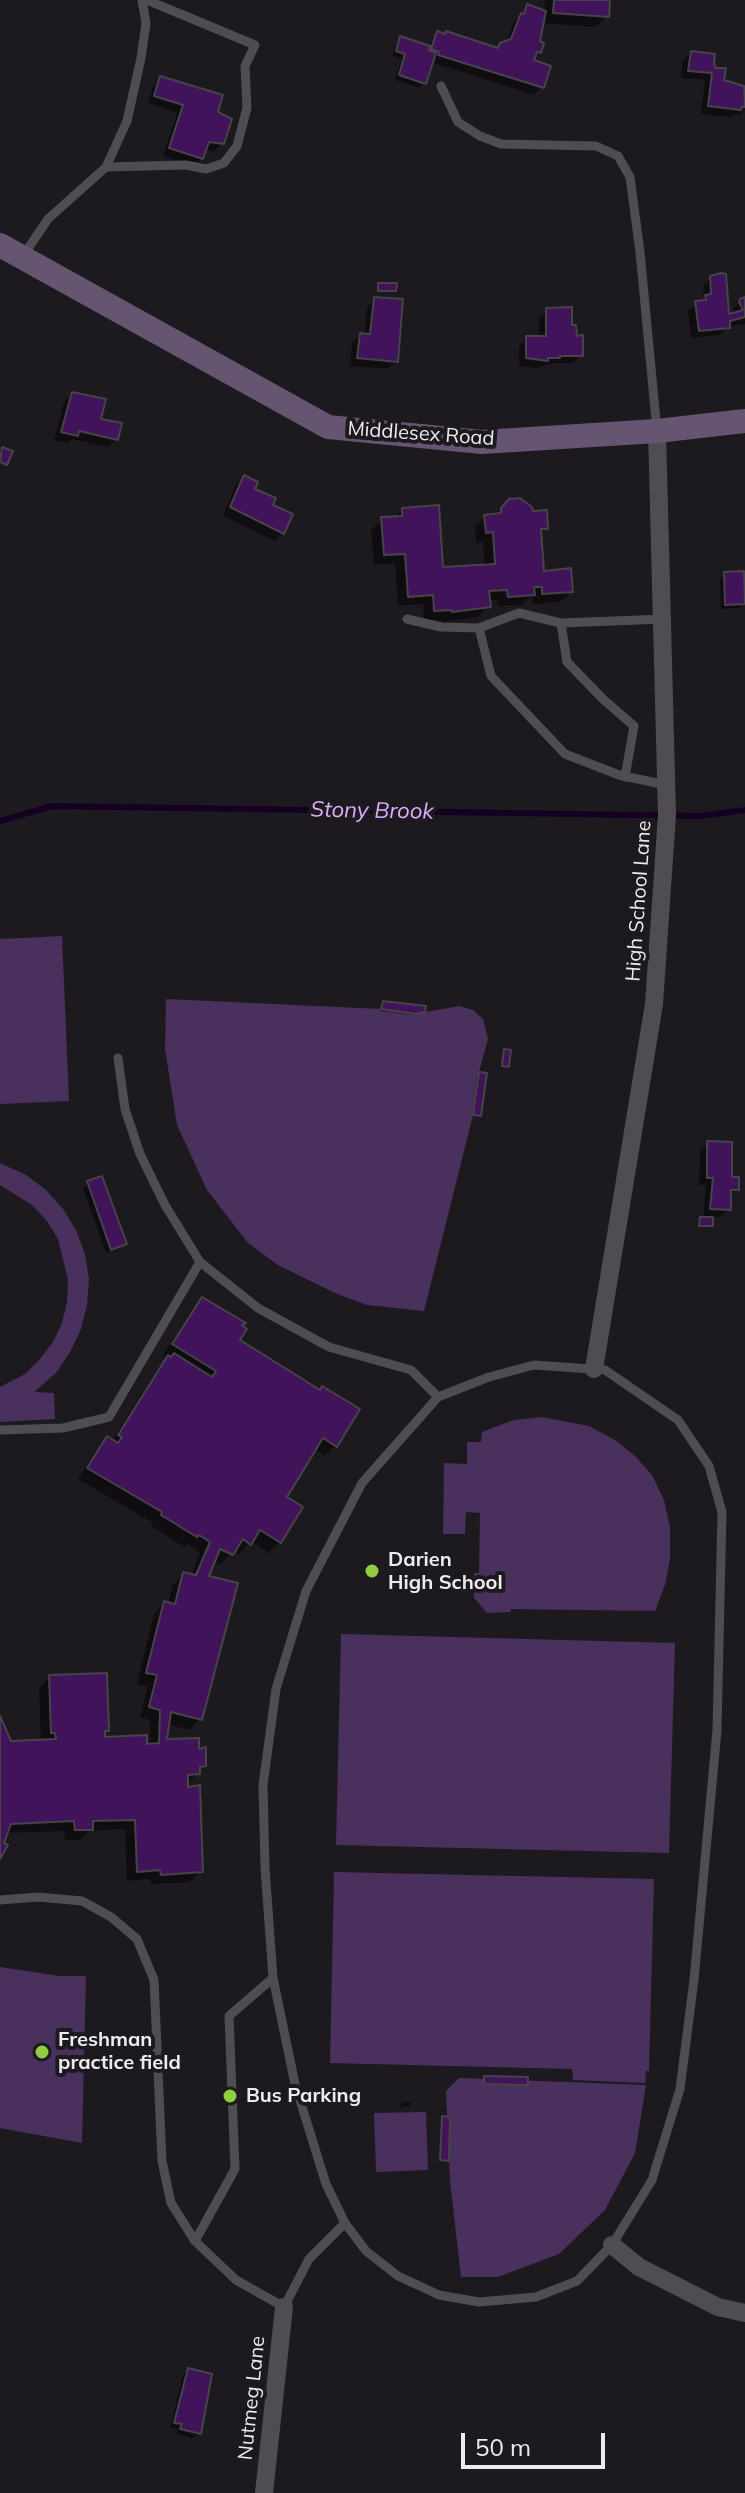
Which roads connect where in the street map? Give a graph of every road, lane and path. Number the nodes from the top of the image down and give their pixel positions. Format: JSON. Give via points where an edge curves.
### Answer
{"nodes":[{"id":1,"x":144,"y":0,"type":"edge"},
{"id":2,"x":441,"y":86,"type":"dead end"},
{"id":3,"x":106,"y":167,"type":"junction"},
{"id":4,"x":0,"y":245,"type":"edge"},
{"id":5,"x":22,"y":257,"type":"junction"},
{"id":6,"x":745,"y":421,"type":"edge"},
{"id":7,"x":657,"y":431,"type":"junction"},
{"id":8,"x":407,"y":619,"type":"dead end"},
{"id":9,"x":664,"y":619,"type":"junction"},
{"id":10,"x":561,"y":623,"type":"junction"},
{"id":11,"x":479,"y":628,"type":"junction"},
{"id":12,"x":625,"y":777,"type":"junction"},
{"id":13,"x":666,"y":785,"type":"junction"},
{"id":14,"x":118,"y":1058,"type":"dead end"},
{"id":15,"x":200,"y":1262,"type":"junction"},
{"id":16,"x":594,"y":1369,"type":"junction"},
{"id":17,"x":438,"y":1397,"type":"junction"},
{"id":18,"x":0,"y":1430,"type":"edge"},
{"id":19,"x":0,"y":1900,"type":"edge"},
{"id":20,"x":273,"y":1978,"type":"junction"},
{"id":21,"x":345,"y":2223,"type":"junction"},
{"id":22,"x":195,"y":2241,"type":"junction"},
{"id":23,"x":612,"y":2245,"type":"junction"},
{"id":24,"x":284,"y":2307,"type":"junction"},
{"id":25,"x":745,"y":2313,"type":"edge"},
{"id":26,"x":264,"y":2493,"type":"edge"}],
"edges":[{"from":1,"to":3,"type":"lane","via":[[146,23],[127,121]]},
{"from":1,"to":3,"type":"lane","via":[[255,45],[245,66],[247,108],[237,146],[224,163],[206,169]]},
{"from":2,"to":7,"type":"lane","via":[[458,122],[480,136],[501,144],[596,146],[618,156],[630,177]]},
{"from":3,"to":5,"type":"lane","via":[[48,219]]},
{"from":4,"to":5,"type":"main road","name":"Middlesex Road"},
{"from":5,"to":7,"type":"main road","name":"Middlesex Road","via":[[328,427],[482,442]]},
{"from":6,"to":7,"type":"main road","name":"Middlesex Road"},
{"from":7,"to":9,"type":"street","name":"High School Lane"},
{"from":8,"to":11,"type":"lane"},
{"from":9,"to":10,"type":"lane"},
{"from":9,"to":13,"type":"street","name":"High School Lane"},
{"from":10,"to":11,"type":"lane","via":[[519,613]]},
{"from":10,"to":12,"type":"lane","via":[[567,662],[634,726]]},
{"from":11,"to":12,"type":"lane","via":[[491,676],[565,754]]},
{"from":12,"to":13,"type":"lane"},
{"from":13,"to":16,"type":"street","name":"High School Lane","via":[[654,1004]]},
{"from":14,"to":15,"type":"lane","via":[[125,1109],[140,1154]]},
{"from":15,"to":17,"type":"lane","via":[[258,1308],[329,1347],[411,1370]]},
{"from":15,"to":18,"type":"lane","via":[[109,1417],[63,1428]]},
{"from":16,"to":17,"type":"lane","via":[[534,1365]]},
{"from":16,"to":23,"type":"lane","via":[[605,1370],[678,1420],[709,1466],[722,1512],[717,1730],[680,2089],[652,2180]]},
{"from":17,"to":20,"type":"lane","via":[[362,1483],[306,1591],[276,1689],[263,1785]]},
{"from":19,"to":22,"type":"lane","via":[[82,1901],[137,1939],[154,1980],[162,2161],[171,2203]]},
{"from":20,"to":21,"type":"lane","via":[[295,2084],[326,2184]]},
{"from":20,"to":22,"type":"lane","via":[[229,2016],[235,2169]]},
{"from":21,"to":23,"type":"lane","via":[[366,2251],[398,2276],[439,2295],[479,2302],[536,2297],[577,2281]]},
{"from":21,"to":24,"type":"lane","via":[[309,2259]]},
{"from":22,"to":24,"type":"lane","via":[[236,2280]]},
{"from":23,"to":25,"type":"street","via":[[648,2271],[718,2307]]},
{"from":24,"to":26,"type":"street","name":"Nutmeg Lane"}]}
